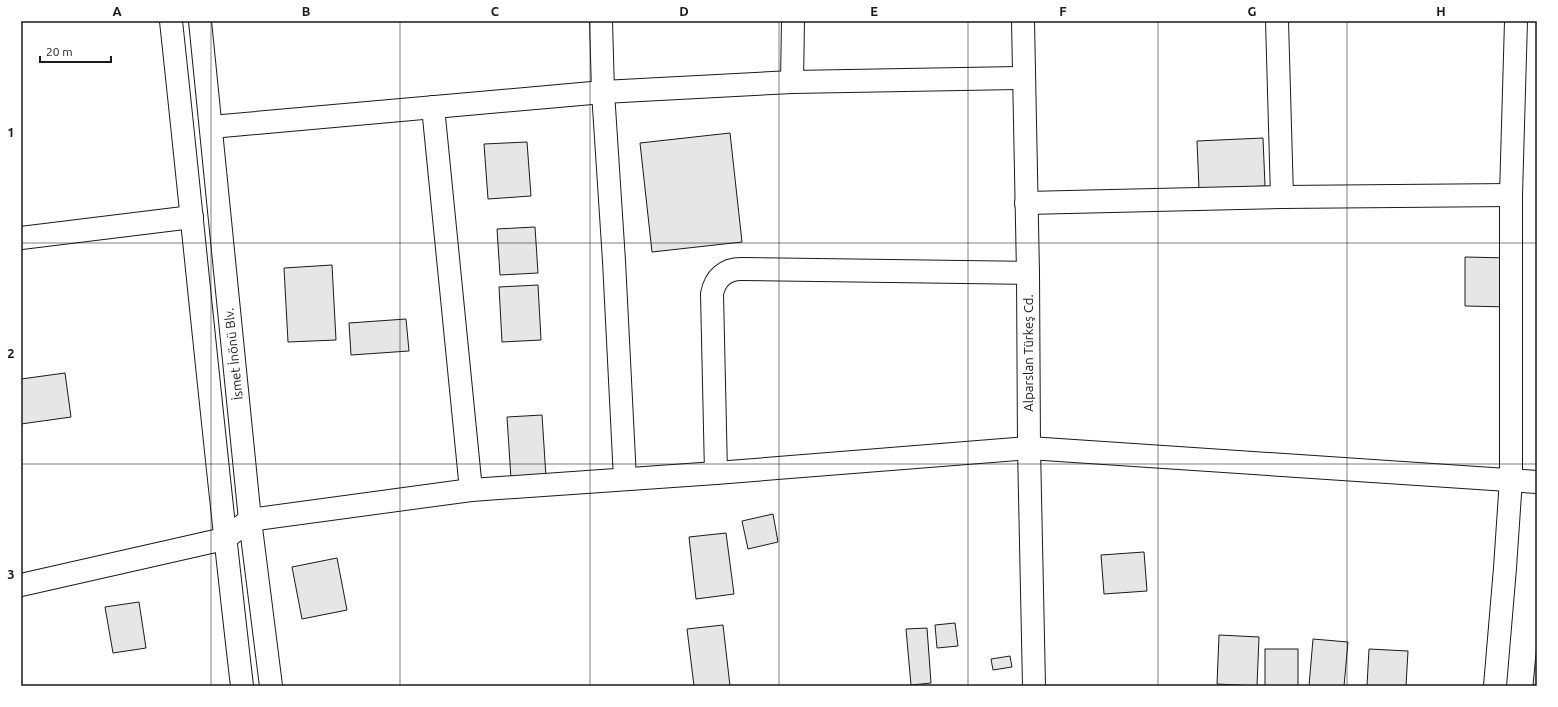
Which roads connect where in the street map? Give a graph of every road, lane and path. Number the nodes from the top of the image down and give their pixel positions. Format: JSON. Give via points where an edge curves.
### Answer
{"nodes":[{"id":1,"x":171,"y":21,"type":"edge"},
{"id":2,"x":200,"y":21,"type":"edge"},
{"id":3,"x":601,"y":21,"type":"edge"},
{"id":4,"x":794,"y":21,"type":"edge"},
{"id":5,"x":1023,"y":21,"type":"edge"},
{"id":6,"x":1277,"y":21,"type":"edge"},
{"id":7,"x":1516,"y":21,"type":"edge"},
{"id":8,"x":1024,"y":78,"type":"junction"},
{"id":9,"x":792,"y":82,"type":"junction"},
{"id":10,"x":603,"y":92,"type":"junction"},
{"id":11,"x":433,"y":107,"type":"junction"},
{"id":12,"x":211,"y":127,"type":"junction"},
{"id":13,"x":1511,"y":195,"type":"junction"},
{"id":14,"x":1282,"y":197,"type":"junction"},
{"id":15,"x":1026,"y":203,"type":"junction"},
{"id":16,"x":192,"y":217,"type":"junction"},
{"id":17,"x":21,"y":238,"type":"edge"},
{"id":18,"x":1028,"y":272,"type":"junction"},
{"id":19,"x":1029,"y":448,"type":"junction"},
{"id":20,"x":716,"y":473,"type":"junction"},
{"id":21,"x":625,"y":479,"type":"junction"},
{"id":22,"x":1510,"y":479,"type":"junction"},
{"id":23,"x":1537,"y":482,"type":"edge"},
{"id":24,"x":471,"y":490,"type":"junction"},
{"id":25,"x":250,"y":520,"type":"junction"},
{"id":26,"x":224,"y":538,"type":"junction"},
{"id":27,"x":21,"y":585,"type":"edge"},
{"id":28,"x":242,"y":686,"type":"edge"},
{"id":29,"x":271,"y":686,"type":"edge"},
{"id":30,"x":1034,"y":686,"type":"edge"},
{"id":31,"x":1495,"y":686,"type":"edge"}],
"edges":[{"from":1,"to":16,"type":"street","name":"İsmet İnönü Blv."},
{"from":2,"to":12,"type":"street","name":"İsmet İnönü Blv."},
{"from":3,"to":10,"type":"street"},
{"from":4,"to":9,"type":"street"},
{"from":5,"to":8,"type":"street","name":"Alparslan Türkeş Cd."},
{"from":6,"to":14,"type":"street"},
{"from":7,"to":13,"type":"street"},
{"from":8,"to":9,"type":"street"},
{"from":8,"to":15,"type":"street","name":"Alparslan Türkeş Cd."},
{"from":9,"to":10,"type":"street"},
{"from":10,"to":11,"type":"street"},
{"from":10,"to":21,"type":"street"},
{"from":11,"to":12,"type":"street"},
{"from":11,"to":24,"type":"street"},
{"from":12,"to":25,"type":"street","name":"İsmet İnönü Blv."},
{"from":13,"to":14,"type":"street"},
{"from":13,"to":22,"type":"street"},
{"from":14,"to":15,"type":"street"},
{"from":15,"to":18,"type":"street","name":"Alparslan Türkeş Cd."},
{"from":16,"to":17,"type":"street"},
{"from":16,"to":26,"type":"street","name":"İsmet İnönü Blv."},
{"from":18,"to":19,"type":"street","name":"Alparslan Türkeş Cd."},
{"from":18,"to":20,"type":"street","via":[[741,269],[726,272],[716,282],[712,294]]},
{"from":19,"to":20,"type":"street"},
{"from":19,"to":22,"type":"street"},
{"from":19,"to":30,"type":"street","name":"Alparslan Türkeş Cd."},
{"from":20,"to":21,"type":"street"},
{"from":21,"to":24,"type":"street"},
{"from":22,"to":23,"type":"street"},
{"from":22,"to":31,"type":"street"},
{"from":24,"to":25,"type":"street"},
{"from":25,"to":26,"type":"street"},
{"from":25,"to":29,"type":"street","name":"İsmet İnönü Blv."},
{"from":26,"to":27,"type":"street"},
{"from":26,"to":28,"type":"street","name":"İsmet İnönü Blv."}]}
